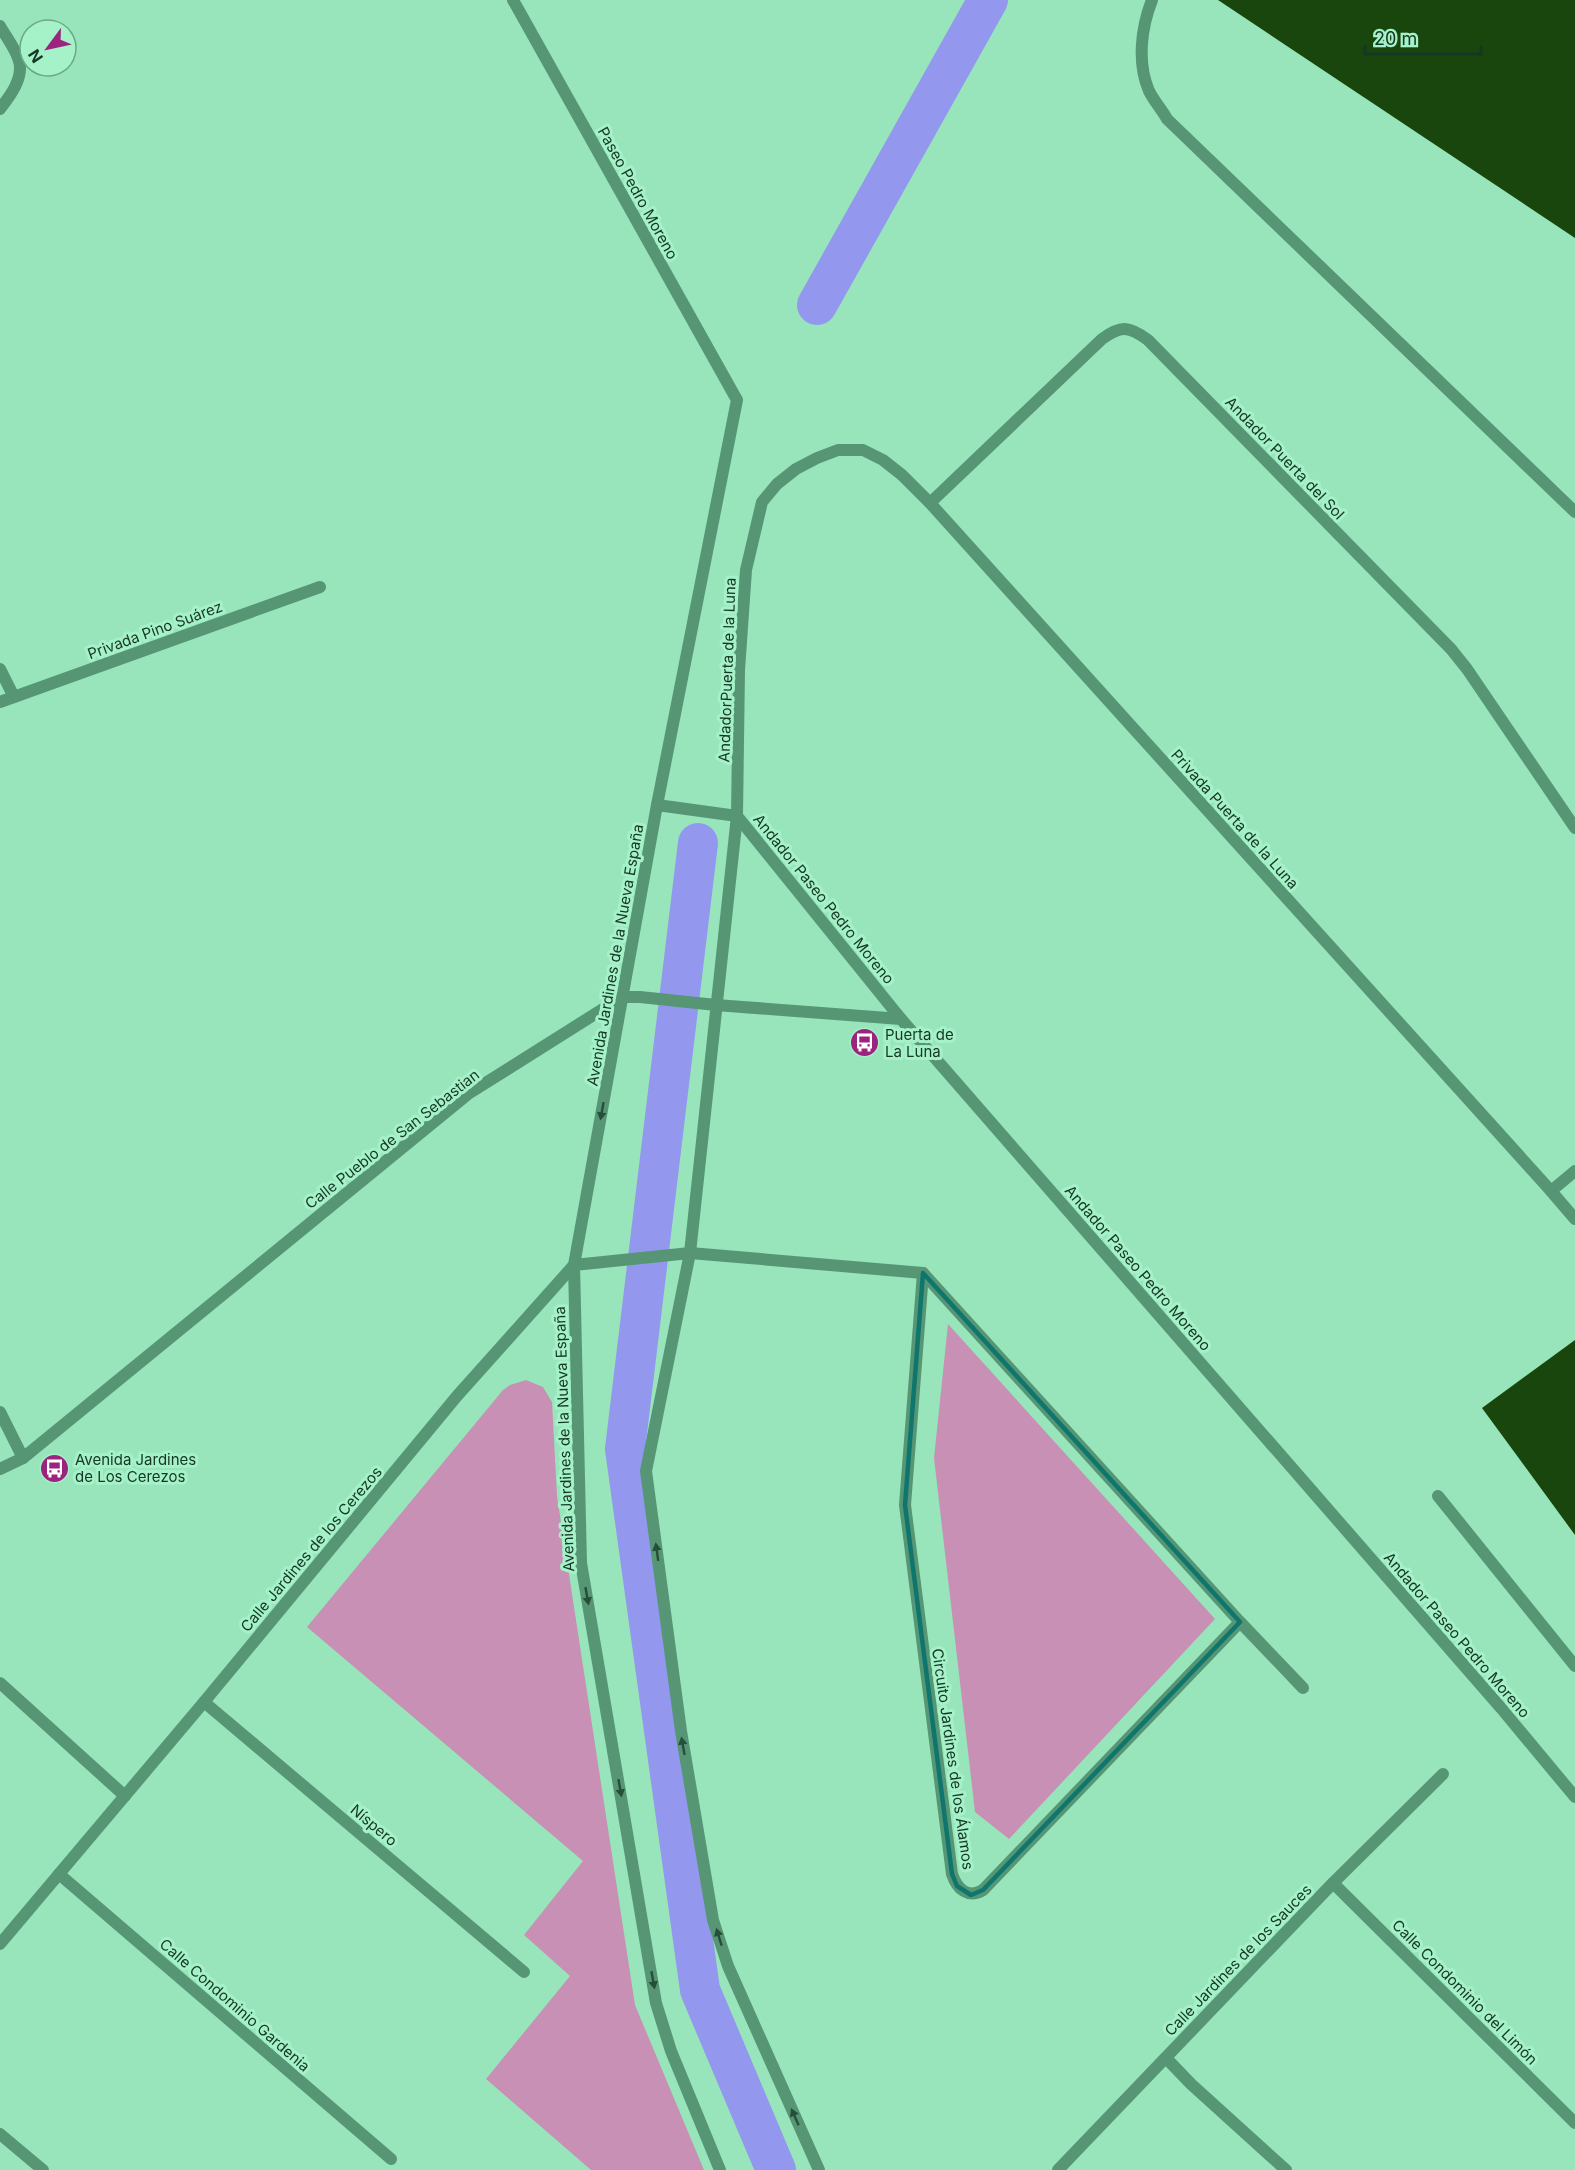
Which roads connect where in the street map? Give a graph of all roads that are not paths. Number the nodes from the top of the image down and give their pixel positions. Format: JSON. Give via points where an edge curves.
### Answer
{"nodes":[{"id":1,"x":513,"y":0,"type":"edge"},
{"id":2,"x":1152,"y":0,"type":"edge"},
{"id":3,"x":0,"y":26,"type":"edge"},
{"id":4,"x":0,"y":109,"type":"edge"},
{"id":5,"x":737,"y":400,"type":"joint"},
{"id":6,"x":863,"y":450,"type":"joint"},
{"id":7,"x":930,"y":503,"type":"junction"},
{"id":8,"x":1575,"y":512,"type":"edge"},
{"id":9,"x":320,"y":587,"type":"dead end"},
{"id":10,"x":0,"y":669,"type":"edge"},
{"id":11,"x":14,"y":697,"type":"junction"},
{"id":12,"x":0,"y":702,"type":"edge"},
{"id":13,"x":657,"y":805,"type":"junction"},
{"id":14,"x":738,"y":816,"type":"junction"},
{"id":15,"x":1575,"y":828,"type":"edge"},
{"id":16,"x":622,"y":997,"type":"junction"},
{"id":17,"x":716,"y":1005,"type":"junction"},
{"id":18,"x":901,"y":1019,"type":"junction"},
{"id":19,"x":1575,"y":1171,"type":"edge"},
{"id":20,"x":1551,"y":1191,"type":"junction"},
{"id":21,"x":1575,"y":1219,"type":"edge"},
{"id":22,"x":690,"y":1253,"type":"junction"},
{"id":23,"x":574,"y":1265,"type":"junction"},
{"id":24,"x":923,"y":1273,"type":"junction"},
{"id":25,"x":0,"y":1412,"type":"edge"},
{"id":26,"x":23,"y":1458,"type":"junction"},
{"id":27,"x":0,"y":1468,"type":"edge"},
{"id":28,"x":1438,"y":1496,"type":"dead end"},
{"id":29,"x":1240,"y":1622,"type":"junction"},
{"id":30,"x":1575,"y":1665,"type":"edge"},
{"id":31,"x":0,"y":1683,"type":"edge"},
{"id":32,"x":1303,"y":1688,"type":"dead end"},
{"id":33,"x":204,"y":1702,"type":"junction"},
{"id":34,"x":1443,"y":1774,"type":"dead end"},
{"id":35,"x":125,"y":1796,"type":"junction"},
{"id":36,"x":1575,"y":1797,"type":"edge"},
{"id":37,"x":59,"y":1874,"type":"junction"},
{"id":38,"x":1333,"y":1883,"type":"junction"},
{"id":39,"x":0,"y":1944,"type":"edge"},
{"id":40,"x":524,"y":1972,"type":"dead end"},
{"id":41,"x":1166,"y":2058,"type":"junction"},
{"id":42,"x":1575,"y":2123,"type":"edge"},
{"id":43,"x":0,"y":2134,"type":"edge"},
{"id":44,"x":391,"y":2159,"type":"dead end"},
{"id":45,"x":43,"y":2170,"type":"edge"},
{"id":46,"x":720,"y":2170,"type":"edge"},
{"id":47,"x":819,"y":2170,"type":"edge"},
{"id":48,"x":1058,"y":2170,"type":"edge"},
{"id":49,"x":1286,"y":2170,"type":"edge"}],
"edges":[{"from":1,"to":5,"type":"street","name":"Paseo Pedro Moreno"},
{"from":2,"to":8,"type":"street","via":[[1143,32],[1142,61],[1149,91],[1167,119]]},
{"from":3,"to":4,"type":"street","via":[[19,61],[14,92]]},
{"from":5,"to":13,"type":"street","name":"AndadorPuerta de la Luna"},
{"from":6,"to":7,"type":"street","name":"Privada Puerta de la Luna","via":[[892,468]]},
{"from":6,"to":14,"type":"street","name":"AndadorPuerta de la Luna","via":[[838,450],[817,458],[777,484],[762,502],[746,570],[743,605]]},
{"from":7,"to":15,"type":"street","name":"Andador Puerta del Sol","via":[[1102,339],[1125,328],[1137,332],[1451,649]]},
{"from":7,"to":20,"type":"street","name":"Privada Puerta de la Luna"},
{"from":9,"to":11,"type":"street","name":"Privada Pino Suárez"},
{"from":10,"to":11,"type":"street"},
{"from":11,"to":12,"type":"street","name":"Privada Pino Suárez"},
{"from":13,"to":14,"type":"street","name":"Andador Paseo Pedro Moreno"},
{"from":13,"to":16,"type":"street","name":"Avenida Jardines de la Nueva España"},
{"from":14,"to":17,"type":"street"},
{"from":14,"to":18,"type":"street","name":"Andador Paseo Pedro Moreno"},
{"from":16,"to":17,"type":"street"},
{"from":16,"to":23,"type":"street","name":"Avenida Jardines de la Nueva España","one_way":true},
{"from":16,"to":26,"type":"street","name":"Calle Pueblo de San Sebastian","via":[[468,1094]]},
{"from":17,"to":18,"type":"street"},
{"from":17,"to":22,"type":"street"},
{"from":18,"to":36,"type":"street","name":"Andador Paseo Pedro Moreno"},
{"from":19,"to":20,"type":"street"},
{"from":20,"to":21,"type":"street","name":"Privada Puerta de la Luna"},
{"from":22,"to":23,"type":"street"},
{"from":22,"to":24,"type":"street"},
{"from":47,"to":22,"type":"street","one_way":true,"via":[[728,1966],[713,1920],[681,1731],[646,1471]]},
{"from":23,"to":33,"type":"street","name":"Calle Jardines de los Cerezos","via":[[457,1396]]},
{"from":23,"to":46,"type":"street","name":"Avenida Jardines de la Nueva España","one_way":true,"via":[[581,1563],[656,2003],[671,2051]]},
{"from":24,"to":29,"type":"street"},
{"from":24,"to":29,"type":"street","name":"Circuito Jardines de los Álamos","via":[[904,1504],[952,1874],[957,1886],[966,1894],[984,1890]]},
{"from":25,"to":26,"type":"street"},
{"from":26,"to":27,"type":"street","name":"Calle Pueblo de San Sebastian"},
{"from":28,"to":30,"type":"street"},
{"from":29,"to":32,"type":"street"},
{"from":31,"to":35,"type":"street"},
{"from":33,"to":35,"type":"street","name":"Calle Jardines de los Cerezos"},
{"from":33,"to":40,"type":"street","name":"Níspero"},
{"from":34,"to":38,"type":"street","name":"Calle Jardines de los Sauces"},
{"from":35,"to":37,"type":"street","name":"Calle Jardines de los Cerezos"},
{"from":37,"to":39,"type":"street","name":"Calle Jardines de los Cerezos"},
{"from":37,"to":44,"type":"street","name":"Calle Condominio Gardenia"},
{"from":38,"to":41,"type":"street","name":"Calle Jardines de los Sauces"},
{"from":38,"to":42,"type":"street","name":"Calle Condominio del Limón"},
{"from":41,"to":48,"type":"street","name":"Calle Jardines de los Sauces"},
{"from":41,"to":49,"type":"street"},
{"from":43,"to":45,"type":"street"}]}
